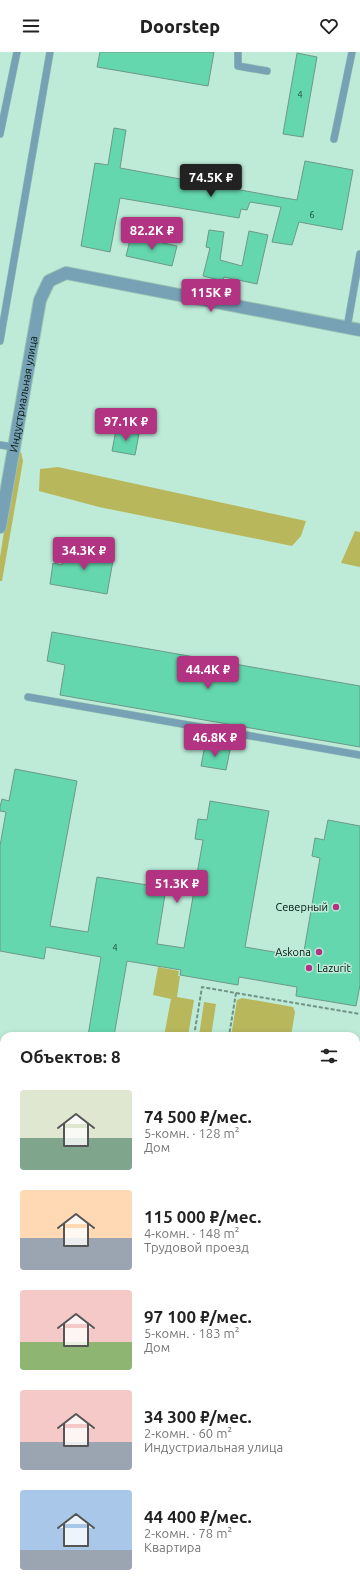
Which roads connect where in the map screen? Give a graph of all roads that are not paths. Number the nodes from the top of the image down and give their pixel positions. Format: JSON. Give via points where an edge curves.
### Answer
{"nodes":[{"id":1,"x":17,"y":52,"type":"edge"},
{"id":2,"x":50,"y":52,"type":"edge"},
{"id":3,"x":238,"y":52,"type":"edge"},
{"id":4,"x":352,"y":52,"type":"edge"},
{"id":5,"x":267,"y":71,"type":"dead end"},
{"id":6,"x":0,"y":134,"type":"edge"},
{"id":7,"x":334,"y":139,"type":"dead end"},
{"id":8,"x":360,"y":254,"type":"edge"},
{"id":9,"x":347,"y":328,"type":"junction"},
{"id":10,"x":360,"y":330,"type":"edge"},
{"id":11,"x":0,"y":341,"type":"edge"},
{"id":12,"x":0,"y":445,"type":"edge"},
{"id":13,"x":14,"y":447,"type":"junction"},
{"id":14,"x":0,"y":527,"type":"edge"},
{"id":15,"x":28,"y":697,"type":"dead end"},
{"id":16,"x":360,"y":755,"type":"edge"}],
"edges":[{"from":1,"to":6,"type":"lane"},
{"from":2,"to":11,"type":"lane"},
{"from":3,"to":5,"type":"lane","via":[[238,66]]},
{"from":4,"to":7,"type":"lane"},
{"from":8,"to":9,"type":"lane"},
{"from":9,"to":10,"type":"street"},
{"from":9,"to":13,"type":"street","name":"Индустриальная улица","via":[[66,273],[49,281],[40,300]]},
{"from":12,"to":13,"type":"lane"},
{"from":13,"to":14,"type":"street","name":"Индустриальная улица"},
{"from":15,"to":16,"type":"lane"}]}
